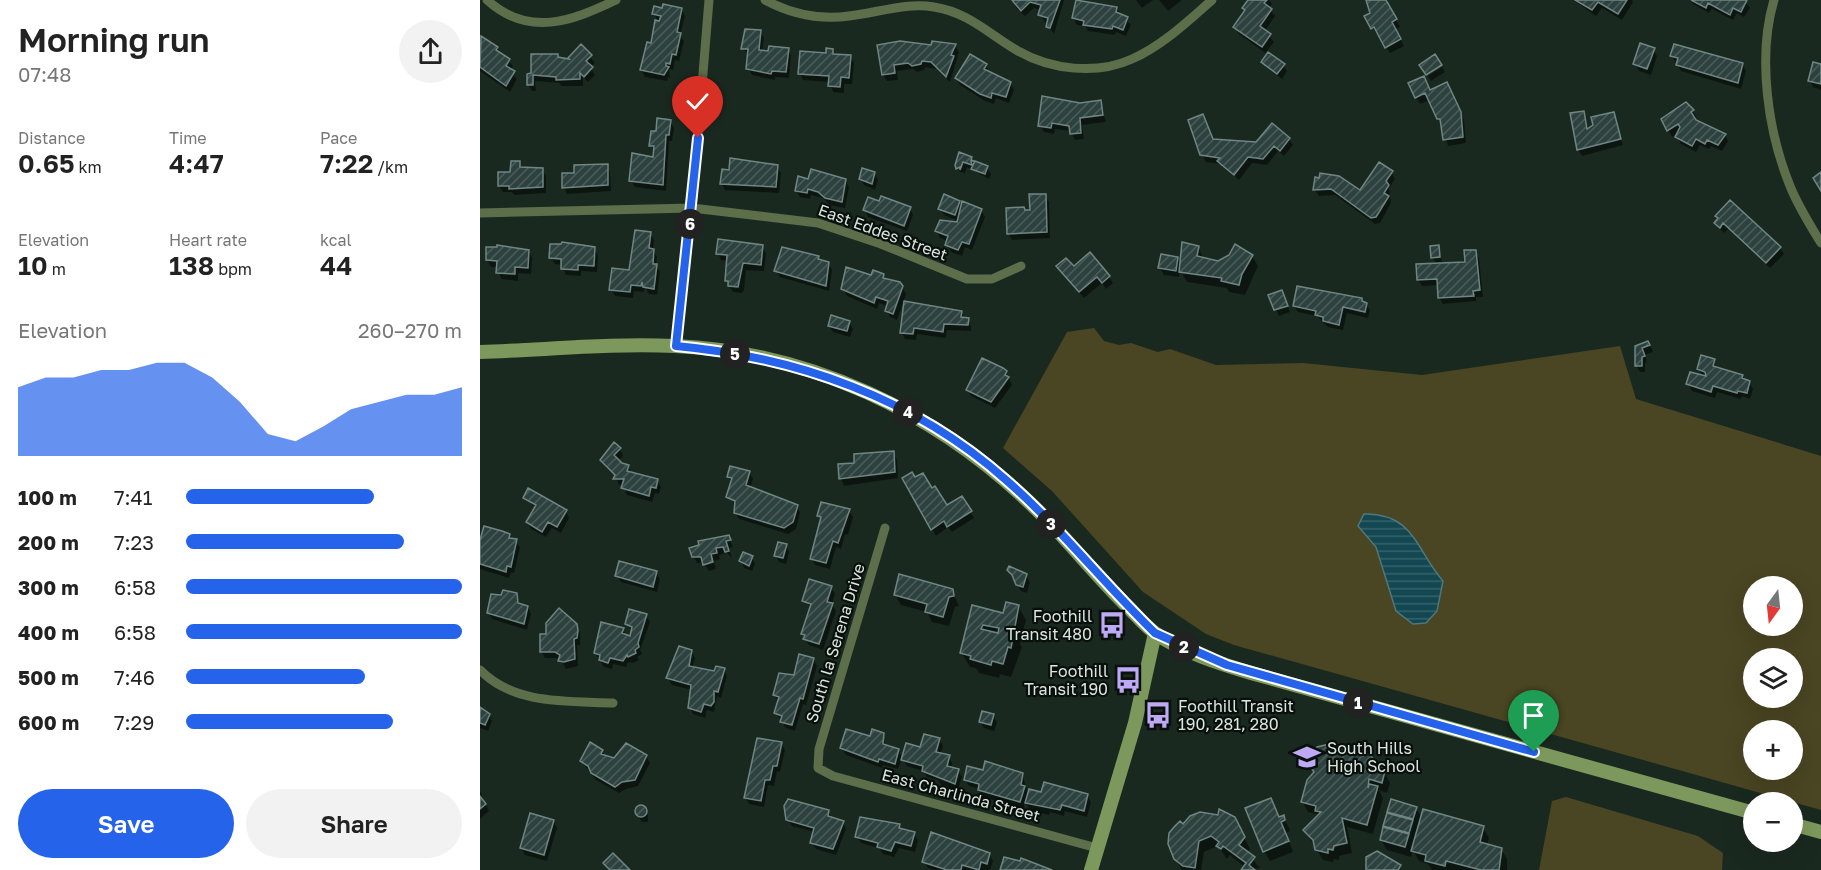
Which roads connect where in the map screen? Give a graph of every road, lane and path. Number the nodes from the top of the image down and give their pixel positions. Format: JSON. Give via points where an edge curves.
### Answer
{"nodes":[{"id":1,"x":487,"y":0,"type":"edge"},
{"id":2,"x":616,"y":0,"type":"edge"},
{"id":3,"x":709,"y":0,"type":"edge"},
{"id":4,"x":765,"y":0,"type":"edge"},
{"id":5,"x":1212,"y":0,"type":"edge"},
{"id":6,"x":1774,"y":0,"type":"edge"},
{"id":7,"x":693,"y":208,"type":"junction"},
{"id":8,"x":480,"y":213,"type":"edge"},
{"id":9,"x":1821,"y":243,"type":"edge"},
{"id":10,"x":1021,"y":266,"type":"dead end"},
{"id":11,"x":676,"y":346,"type":"junction"},
{"id":12,"x":480,"y":352,"type":"edge"},
{"id":13,"x":885,"y":528,"type":"dead end"},
{"id":14,"x":1155,"y":633,"type":"junction"},
{"id":15,"x":480,"y":670,"type":"edge"},
{"id":16,"x":613,"y":703,"type":"dead end"},
{"id":17,"x":818,"y":768,"type":"joint"},
{"id":18,"x":1743,"y":810,"type":"edge"},
{"id":19,"x":1803,"y":827,"type":"edge"},
{"id":20,"x":1821,"y":832,"type":"edge"},
{"id":21,"x":1097,"y":849,"type":"junction"},
{"id":22,"x":1091,"y":870,"type":"edge"}],
"edges":[{"from":1,"to":2,"type":"street","via":[[497,9],[523,20],[551,24],[581,17]]},
{"from":3,"to":7,"type":"street"},
{"from":4,"to":5,"type":"street","via":[[810,16],[934,7],[966,16],[1019,52],[1045,62],[1094,69],[1131,60],[1171,35]]},
{"from":6,"to":9,"type":"street","via":[[1767,45],[1772,119],[1790,187]]},
{"from":7,"to":8,"type":"street","name":"East Eddes Street"},
{"from":7,"to":10,"type":"street","name":"East Eddes Street","via":[[818,223],[967,279],[992,279]]},
{"from":7,"to":11,"type":"street"},
{"from":11,"to":12,"type":"main road"},
{"from":11,"to":14,"type":"main road","via":[[778,361],[874,395],[922,419],[966,447],[1006,480]]},
{"from":13,"to":17,"type":"street","name":"South la Serena Drive","via":[[819,749]]},
{"from":14,"to":18,"type":"main road","via":[[1251,673]]},
{"from":14,"to":21,"type":"main road","via":[[1135,723]]},
{"from":15,"to":16,"type":"street","via":[[493,683],[535,699]]},
{"from":17,"to":21,"type":"street","name":"East Charlinda Street","via":[[833,776]]},
{"from":19,"to":20,"type":"main road"},
{"from":21,"to":22,"type":"main road"}]}
